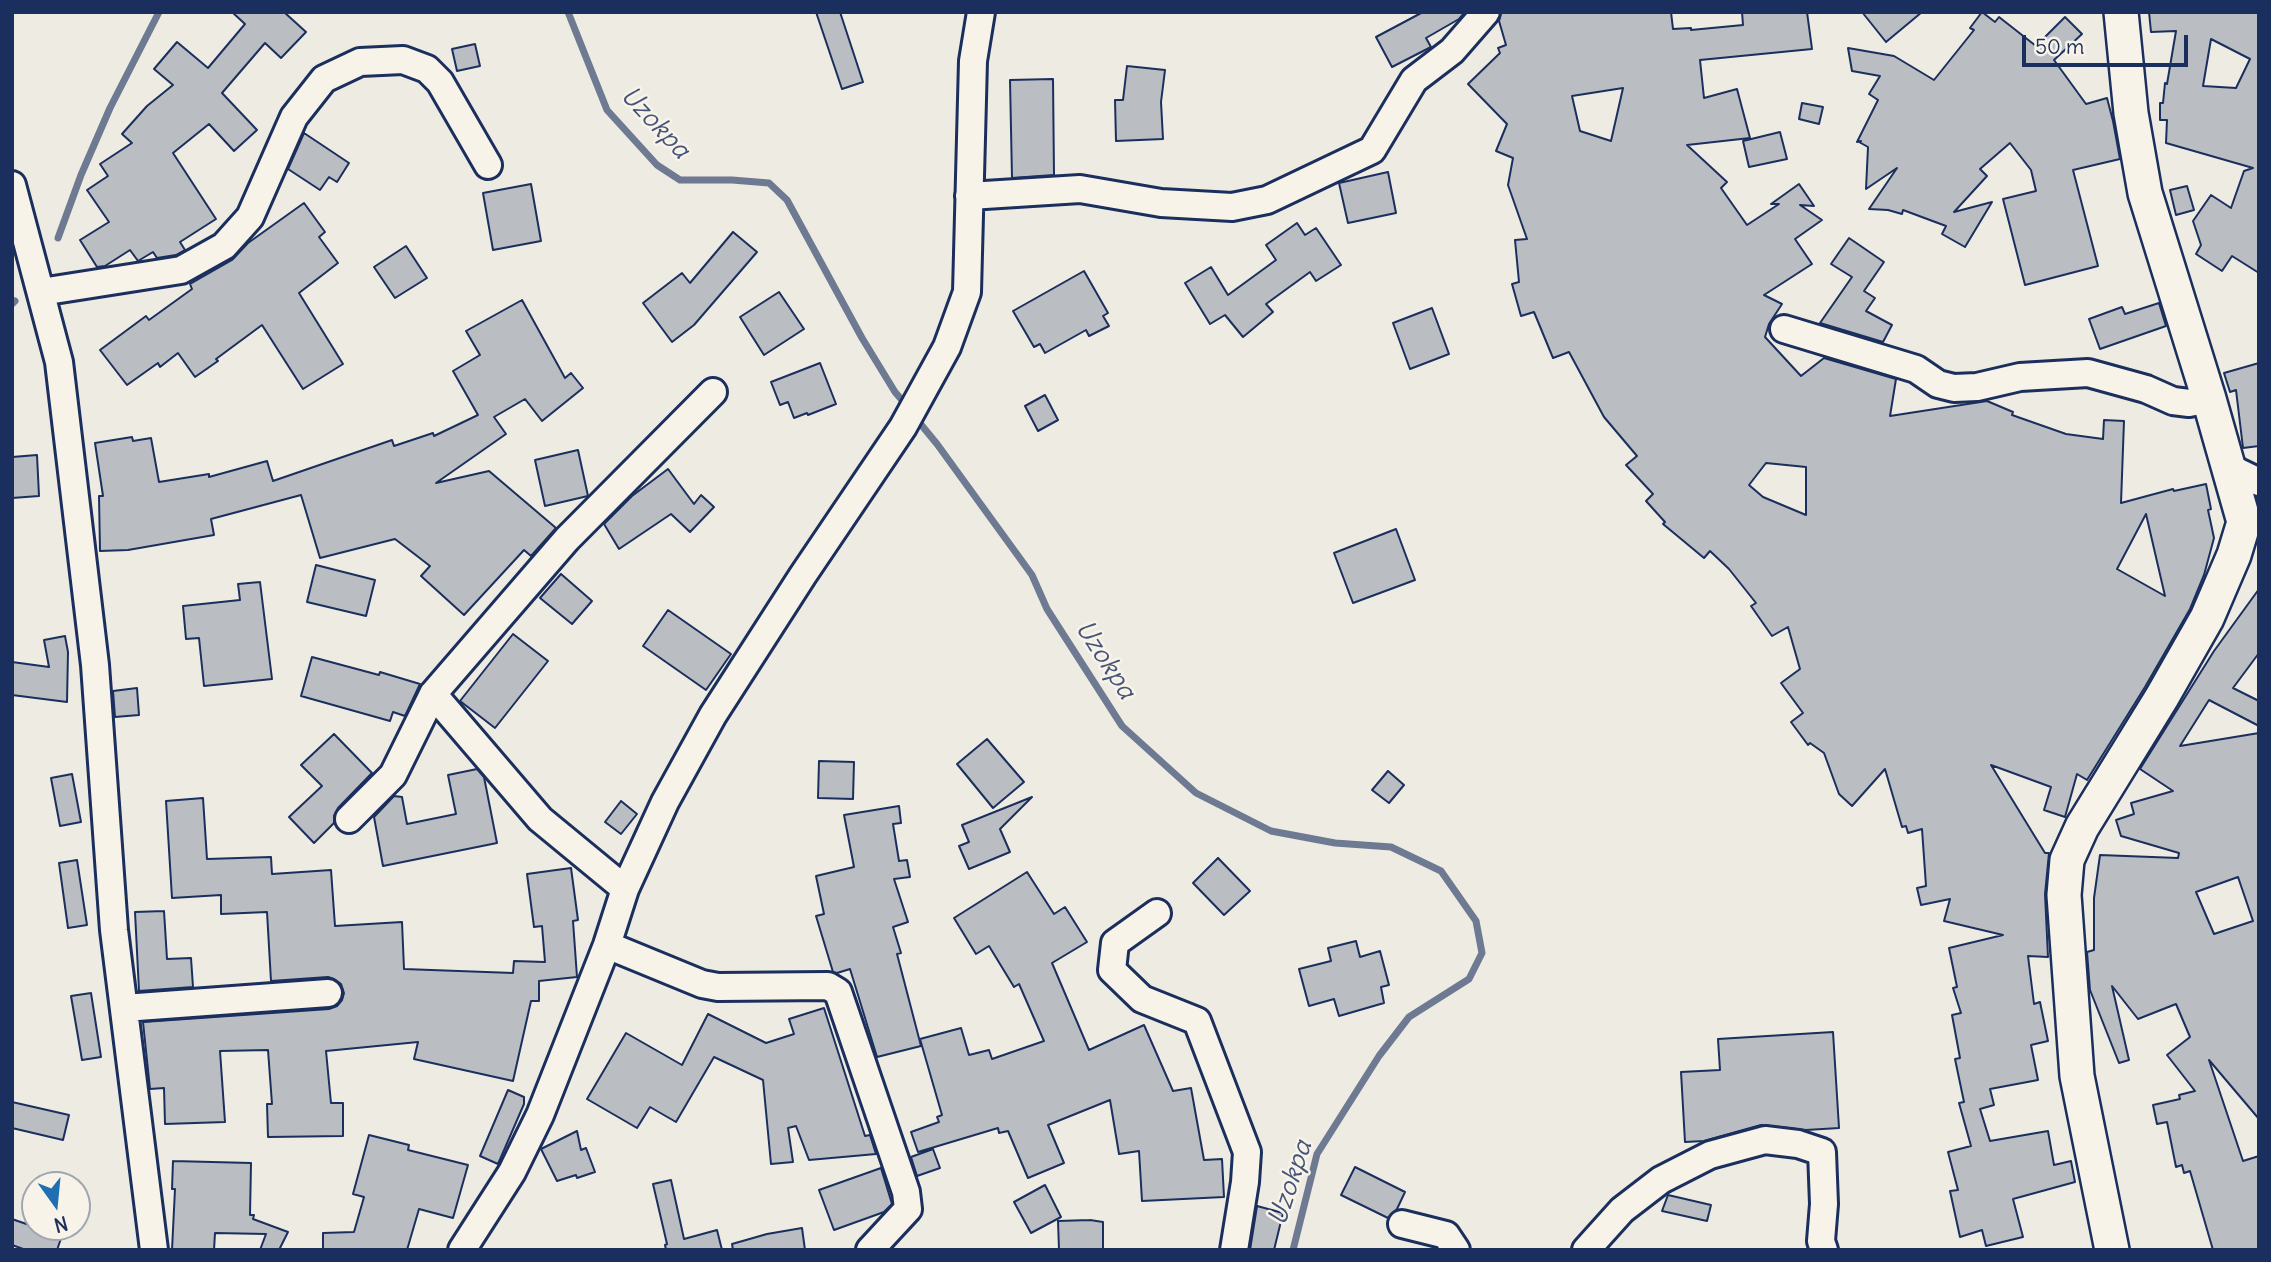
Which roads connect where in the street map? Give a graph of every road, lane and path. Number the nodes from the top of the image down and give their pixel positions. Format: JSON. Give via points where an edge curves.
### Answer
{"nodes":[{"id":1,"x":981,"y":12,"type":"edge"},
{"id":2,"x":1486,"y":12,"type":"edge"},
{"id":3,"x":2121,"y":12,"type":"edge"},
{"id":4,"x":488,"y":165,"type":"dead end"},
{"id":5,"x":12,"y":185,"type":"edge"},
{"id":6,"x":969,"y":196,"type":"junction"},
{"id":7,"x":41,"y":292,"type":"junction"},
{"id":8,"x":1784,"y":329,"type":"dead end"},
{"id":9,"x":713,"y":391,"type":"dead end"},
{"id":10,"x":2209,"y":399,"type":"junction"},
{"id":11,"x":2244,"y":475,"type":"edge"},
{"id":12,"x":433,"y":694,"type":"junction"},
{"id":13,"x":349,"y":819,"type":"dead end"},
{"id":14,"x":625,"y":889,"type":"junction"},
{"id":15,"x":1157,"y":913,"type":"dead end"},
{"id":16,"x":607,"y":945,"type":"junction"},
{"id":17,"x":328,"y":993,"type":"dead end"},
{"id":18,"x":124,"y":1008,"type":"junction"},
{"id":19,"x":1402,"y":1224,"type":"dead end"},
{"id":20,"x":154,"y":1250,"type":"edge"},
{"id":21,"x":462,"y":1250,"type":"edge"},
{"id":22,"x":870,"y":1250,"type":"edge"},
{"id":23,"x":1234,"y":1250,"type":"edge"},
{"id":24,"x":1456,"y":1250,"type":"edge"},
{"id":25,"x":1586,"y":1250,"type":"edge"},
{"id":26,"x":1824,"y":1250,"type":"edge"},
{"id":27,"x":2112,"y":1250,"type":"edge"}],
"edges":[{"from":1,"to":6,"type":"street","via":[[973,61]]},
{"from":2,"to":6,"type":"street","via":[[1452,51],[1414,80],[1372,149],[1267,200],[1233,207],[1161,203],[1080,189]]},
{"from":3,"to":10,"type":"main road","via":[[2145,192]]},
{"from":4,"to":7,"type":"street","via":[[440,82],[426,68],[403,60],[360,62],[324,79],[294,117],[250,217],[224,246],[181,270]]},
{"from":5,"to":7,"type":"street"},
{"from":6,"to":14,"type":"street","via":[[967,292],[947,347],[903,427],[713,715],[665,802]]},
{"from":7,"to":18,"type":"street","via":[[59,362],[77,505]]},
{"from":8,"to":10,"type":"street","via":[[1916,369],[1938,384],[1954,388],[2020,377],[2088,373],[2173,401]]},
{"from":9,"to":12,"type":"street","via":[[567,539]]},
{"from":10,"to":11,"type":"main road"},
{"from":11,"to":27,"type":"main road","via":[[2244,522],[2207,618],[2082,827],[2067,860],[2064,895],[2077,1076]]},
{"from":12,"to":13,"type":"street","via":[[393,775]]},
{"from":12,"to":14,"type":"street","via":[[540,818]]},
{"from":14,"to":16,"type":"street"},
{"from":15,"to":23,"type":"street","via":[[1115,943],[1112,970],[1142,999],[1197,1021],[1247,1153]]},
{"from":16,"to":21,"type":"street","via":[[540,1115],[512,1172]]},
{"from":16,"to":22,"type":"street","via":[[702,984],[828,986],[838,992],[906,1192],[908,1209]]},
{"from":17,"to":18,"type":"street"},
{"from":18,"to":20,"type":"street"},
{"from":19,"to":24,"type":"street","via":[[1446,1235]]},
{"from":25,"to":26,"type":"street","via":[[1622,1210],[1661,1180],[1710,1154],[1765,1140],[1822,1152]]}]}
